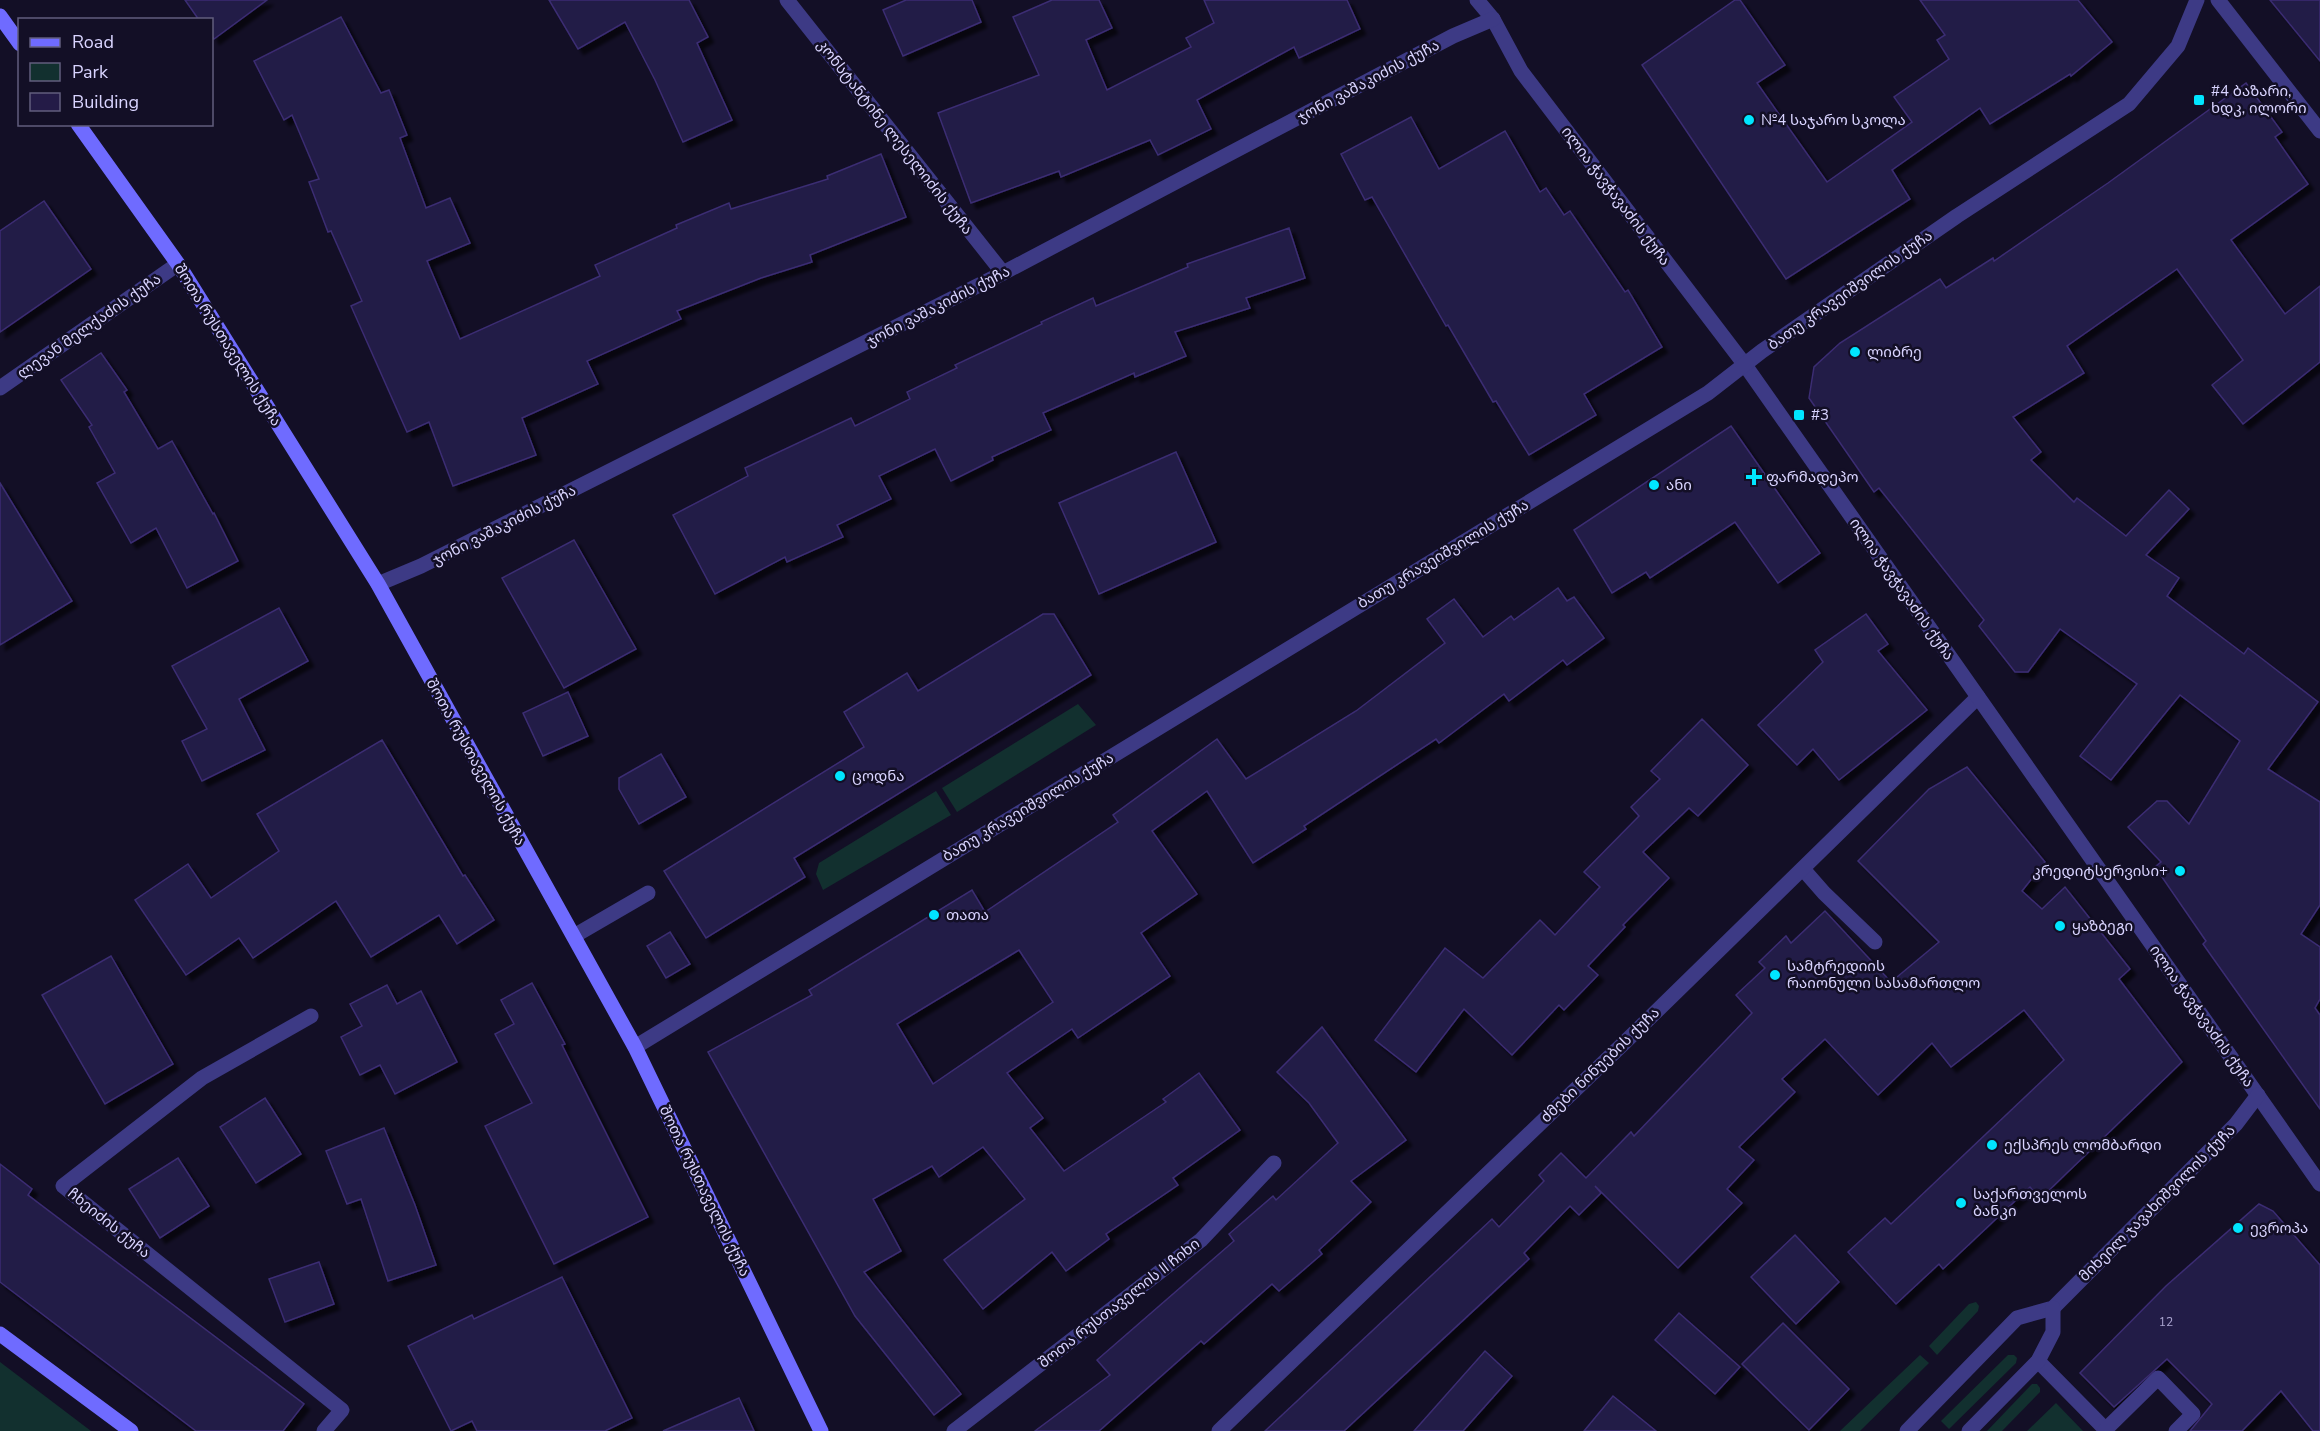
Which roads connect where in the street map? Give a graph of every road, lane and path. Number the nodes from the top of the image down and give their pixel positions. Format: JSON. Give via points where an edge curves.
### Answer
{"nodes":[{"id":1,"x":787,"y":0,"type":"edge"},
{"id":2,"x":1477,"y":0,"type":"edge"},
{"id":3,"x":2197,"y":0,"type":"edge"},
{"id":4,"x":2218,"y":0,"type":"edge"},
{"id":5,"x":0,"y":16,"type":"edge"},
{"id":6,"x":1493,"y":19,"type":"junction"},
{"id":7,"x":18,"y":41,"type":"edge"},
{"id":8,"x":79,"y":126,"type":"edge"},
{"id":9,"x":2320,"y":131,"type":"edge"},
{"id":10,"x":178,"y":264,"type":"junction"},
{"id":11,"x":1003,"y":273,"type":"junction"},
{"id":12,"x":1745,"y":365,"type":"junction"},
{"id":13,"x":0,"y":388,"type":"edge"},
{"id":14,"x":378,"y":584,"type":"junction"},
{"id":15,"x":1978,"y":697,"type":"junction"},
{"id":16,"x":1803,"y":869,"type":"junction"},
{"id":17,"x":648,"y":893,"type":"dead end"},
{"id":18,"x":574,"y":936,"type":"junction"},
{"id":19,"x":1875,"y":942,"type":"dead end"},
{"id":20,"x":311,"y":1016,"type":"dead end"},
{"id":21,"x":635,"y":1047,"type":"junction"},
{"id":22,"x":2258,"y":1095,"type":"junction"},
{"id":23,"x":1274,"y":1162,"type":"dead end"},
{"id":24,"x":2320,"y":1184,"type":"edge"},
{"id":25,"x":2053,"y":1308,"type":"junction"},
{"id":26,"x":0,"y":1334,"type":"edge"},
{"id":27,"x":2038,"y":1361,"type":"junction"},
{"id":28,"x":2106,"y":1430,"type":"edge"},
{"id":29,"x":131,"y":1431,"type":"edge"},
{"id":30,"x":324,"y":1431,"type":"edge"},
{"id":31,"x":821,"y":1431,"type":"edge"},
{"id":32,"x":954,"y":1431,"type":"edge"},
{"id":33,"x":1219,"y":1431,"type":"edge"},
{"id":34,"x":1906,"y":1431,"type":"edge"},
{"id":35,"x":1969,"y":1431,"type":"edge"},
{"id":36,"x":2176,"y":1431,"type":"edge"}],
"edges":[{"from":1,"to":11,"type":"street","name":"კონსტანტინე ლესელიძის ქუჩა"},
{"from":2,"to":6,"type":"street","name":"ილია ჭავჭავაძის ქუჩა"},
{"from":3,"to":12,"type":"street","name":"ბათუ კრავეიშვილის ქუჩა","via":[[2178,45],[2129,104],[1957,216]]},
{"from":4,"to":9,"type":"street"},
{"from":5,"to":7,"type":"main road"},
{"from":6,"to":11,"type":"street","name":"ჯონი ვაშაკიძის ქუჩა","via":[[1453,36]]},
{"from":6,"to":12,"type":"street","name":"ილია ჭავჭავაძის ქუჩა","via":[[1521,71]]},
{"from":8,"to":10,"type":"main road","name":"შოთა რუსთაველის ქუჩა"},
{"from":10,"to":13,"type":"street","name":"ლევან მელქაძის ქუჩა"},
{"from":10,"to":14,"type":"main road","name":"შოთა რუსთაველის ქუჩა"},
{"from":11,"to":14,"type":"street","name":"ჯონი ვაშაკიძის ქუჩა","via":[[421,566]]},
{"from":12,"to":15,"type":"street","name":"ილია ჭავჭავაძის ქუჩა"},
{"from":12,"to":21,"type":"street","name":"ბათუ კრავეიშვილის ქუჩა","via":[[1708,393]]},
{"from":14,"to":18,"type":"main road","name":"შოთა რუსთაველის ქუჩა"},
{"from":15,"to":16,"type":"street","name":"ძმები ნინუების ქუჩა"},
{"from":15,"to":22,"type":"street","name":"ილია ჭავჭავაძის ქუჩა"},
{"from":16,"to":19,"type":"street"},
{"from":16,"to":33,"type":"street","name":"ძმები ნინუების ქუჩა"},
{"from":17,"to":18,"type":"street"},
{"from":18,"to":21,"type":"main road","name":"შოთა რუსთაველის ქუჩა"},
{"from":20,"to":30,"type":"street","name":"ჩხეიძის ქუჩა","via":[[202,1078],[63,1186],[342,1410]]},
{"from":21,"to":31,"type":"main road","name":"შოთა რუსთაველის ქუჩა"},
{"from":22,"to":24,"type":"street","name":"ილია ჭავჭავაძის ქუჩა"},
{"from":22,"to":25,"type":"street","name":"მიხეილ ჯავახიშვილის ქუჩა","via":[[2236,1124]]},
{"from":23,"to":32,"type":"street","name":"შოთა რუსთაველის II ჩიხი","via":[[1201,1240]]},
{"from":25,"to":27,"type":"street","via":[[2053,1332]]},
{"from":25,"to":34,"type":"street","name":"მიხეილ ჯავახიშვილის ქუჩა","via":[[2017,1318]]},
{"from":26,"to":29,"type":"main road"},
{"from":27,"to":28,"type":"street"},
{"from":27,"to":35,"type":"street"},
{"from":28,"to":36,"type":"street","via":[[2158,1378],[2193,1414]]}]}
